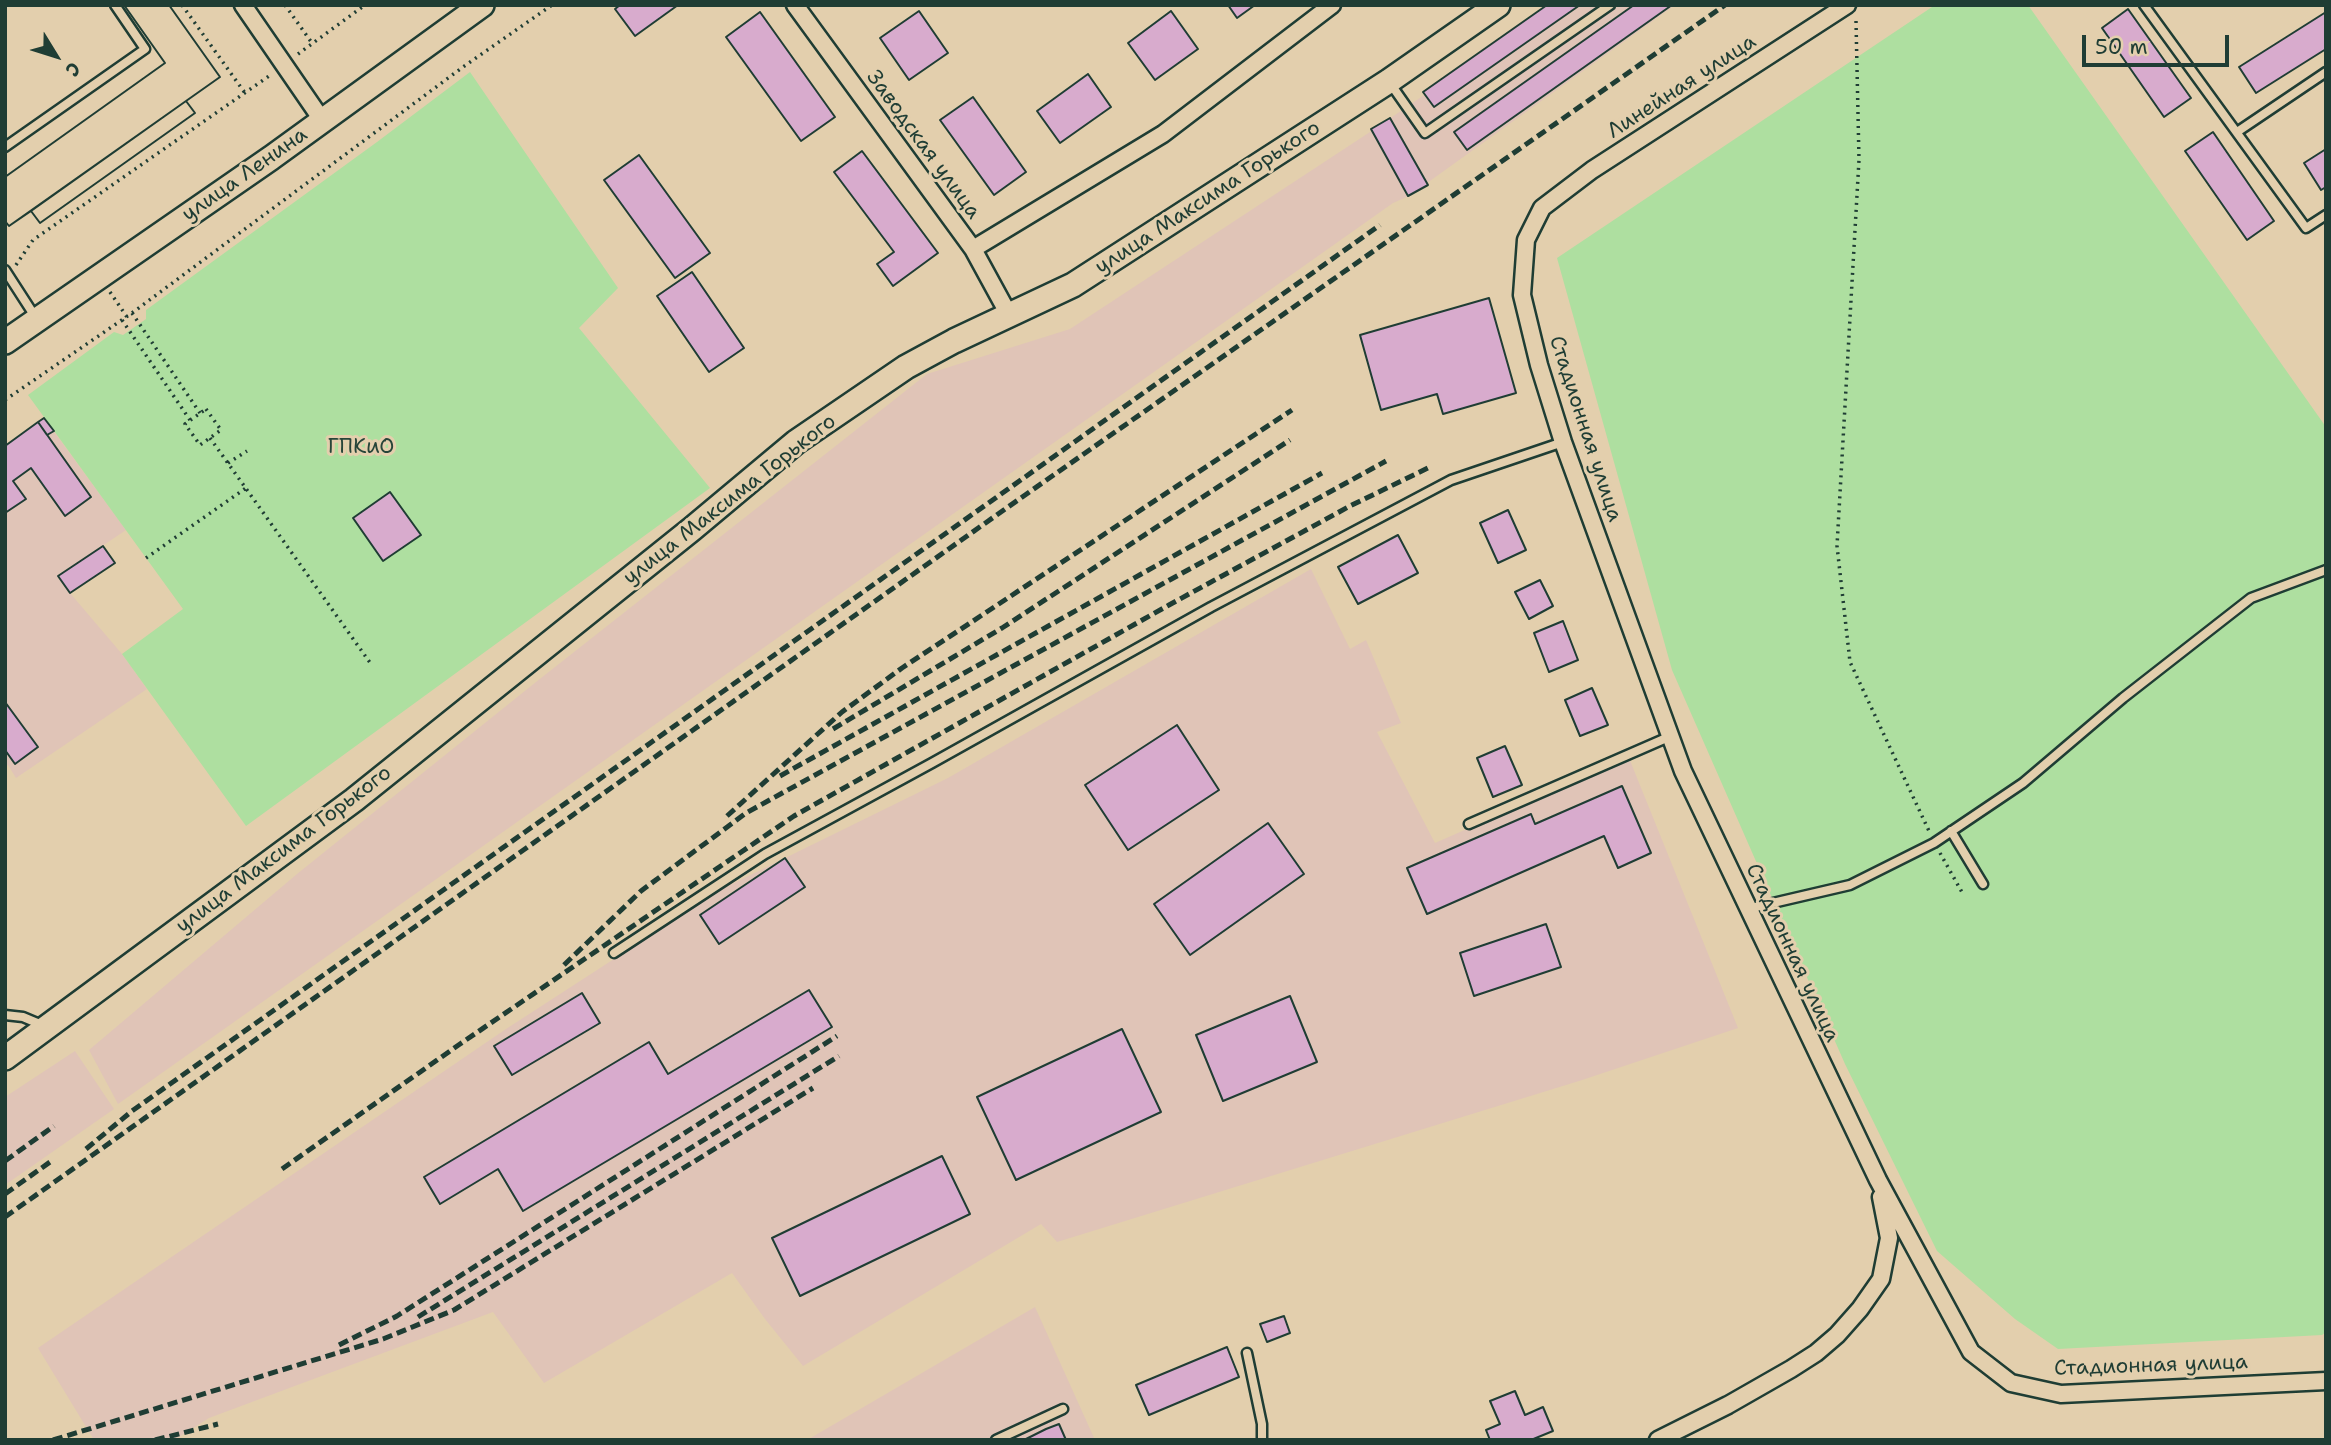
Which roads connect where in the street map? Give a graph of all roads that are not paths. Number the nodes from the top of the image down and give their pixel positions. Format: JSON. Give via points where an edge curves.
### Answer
{"nodes":[{"id":1,"x":115,"y":5,"type":"edge"},
{"id":2,"x":243,"y":5,"type":"edge"},
{"id":3,"x":482,"y":5,"type":"edge"},
{"id":4,"x":795,"y":5,"type":"edge"},
{"id":5,"x":1332,"y":5,"type":"edge"},
{"id":6,"x":1498,"y":5,"type":"edge"},
{"id":7,"x":1609,"y":5,"type":"edge"},
{"id":8,"x":2144,"y":5,"type":"edge"},
{"id":9,"x":1852,"y":12,"type":"edge"},
{"id":10,"x":2326,"y":72,"type":"edge"},
{"id":11,"x":1389,"y":81,"type":"junction"},
{"id":12,"x":322,"y":120,"type":"junction"},
{"id":13,"x":2237,"y":132,"type":"junction"},
{"id":14,"x":5,"y":147,"type":"edge"},
{"id":15,"x":1542,"y":208,"type":"joint"},
{"id":16,"x":2326,"y":215,"type":"edge"},
{"id":17,"x":973,"y":249,"type":"junction"},
{"id":18,"x":7,"y":273,"type":"edge"},
{"id":19,"x":1009,"y":315,"type":"junction"},
{"id":20,"x":37,"y":320,"type":"junction"},
{"id":21,"x":5,"y":342,"type":"edge"},
{"id":22,"x":1563,"y":442,"type":"junction"},
{"id":23,"x":2326,"y":570,"type":"edge"},
{"id":24,"x":1671,"y":736,"type":"junction"},
{"id":25,"x":1469,"y":824,"type":"dead end"},
{"id":26,"x":1951,"y":831,"type":"junction"},
{"id":27,"x":1983,"y":884,"type":"dead end"},
{"id":28,"x":1747,"y":909,"type":"junction"},
{"id":29,"x":614,"y":953,"type":"dead end"},
{"id":30,"x":5,"y":1015,"type":"edge"},
{"id":31,"x":48,"y":1028,"type":"junction"},
{"id":32,"x":5,"y":1058,"type":"edge"},
{"id":33,"x":1878,"y":1180,"type":"junction"},
{"id":34,"x":1247,"y":1353,"type":"dead end"},
{"id":35,"x":2326,"y":1381,"type":"edge"},
{"id":36,"x":1063,"y":1409,"type":"dead end"},
{"id":37,"x":996,"y":1440,"type":"edge"},
{"id":38,"x":1262,"y":1440,"type":"edge"},
{"id":39,"x":1658,"y":1440,"type":"edge"}],
"edges":[{"from":1,"to":14,"type":"lane","via":[[145,49]]},
{"from":2,"to":12,"type":"street"},
{"from":3,"to":12,"type":"street","name":"улица Ленина"},
{"from":4,"to":17,"type":"street","name":"Заводская улица"},
{"from":5,"to":17,"type":"street","via":[[1163,134]]},
{"from":6,"to":11,"type":"street","name":"улица Максима Горького"},
{"from":7,"to":11,"type":"lane","via":[[1424,134]]},
{"from":8,"to":13,"type":"lane"},
{"from":9,"to":15,"type":"street","name":"Линейная улица","via":[[1592,170]]},
{"from":10,"to":13,"type":"lane"},
{"from":11,"to":19,"type":"street","name":"улица Максима Горького","via":[[1073,285]]},
{"from":12,"to":20,"type":"street","name":"улица Ленина"},
{"from":13,"to":16,"type":"lane","via":[[2306,228]]},
{"from":15,"to":22,"type":"street","name":"Стадионная улица","via":[[1526,240],[1522,295]]},
{"from":17,"to":19,"type":"street","name":"Заводская улица"},
{"from":18,"to":20,"type":"lane"},
{"from":19,"to":31,"type":"street","name":"улица Максима Горького","via":[[906,367],[796,442],[354,800]]},
{"from":20,"to":21,"type":"street","name":"улица Ленина"},
{"from":22,"to":24,"type":"street","name":"Стадионная улица"},
{"from":22,"to":29,"type":"lane","via":[[1451,480],[1211,607],[765,854]]},
{"from":23,"to":26,"type":"lane","via":[[2251,598],[2022,783]]},
{"from":24,"to":25,"type":"lane"},
{"from":24,"to":28,"type":"street","name":"Стадионная улица"},
{"from":26,"to":27,"type":"lane"},
{"from":26,"to":28,"type":"lane","via":[[1850,884]]},
{"from":28,"to":33,"type":"street","name":"Стадионная улица"},
{"from":30,"to":31,"type":"lane"},
{"from":31,"to":32,"type":"street","name":"улица Максима Горького"},
{"from":33,"to":35,"type":"street","name":"Стадионная улица","via":[[1971,1352],[2011,1383],[2061,1394]]},
{"from":33,"to":39,"type":"street","via":[[1889,1238],[1881,1279],[1860,1309],[1816,1353]]},
{"from":34,"to":38,"type":"lane"},
{"from":36,"to":37,"type":"lane"}]}
